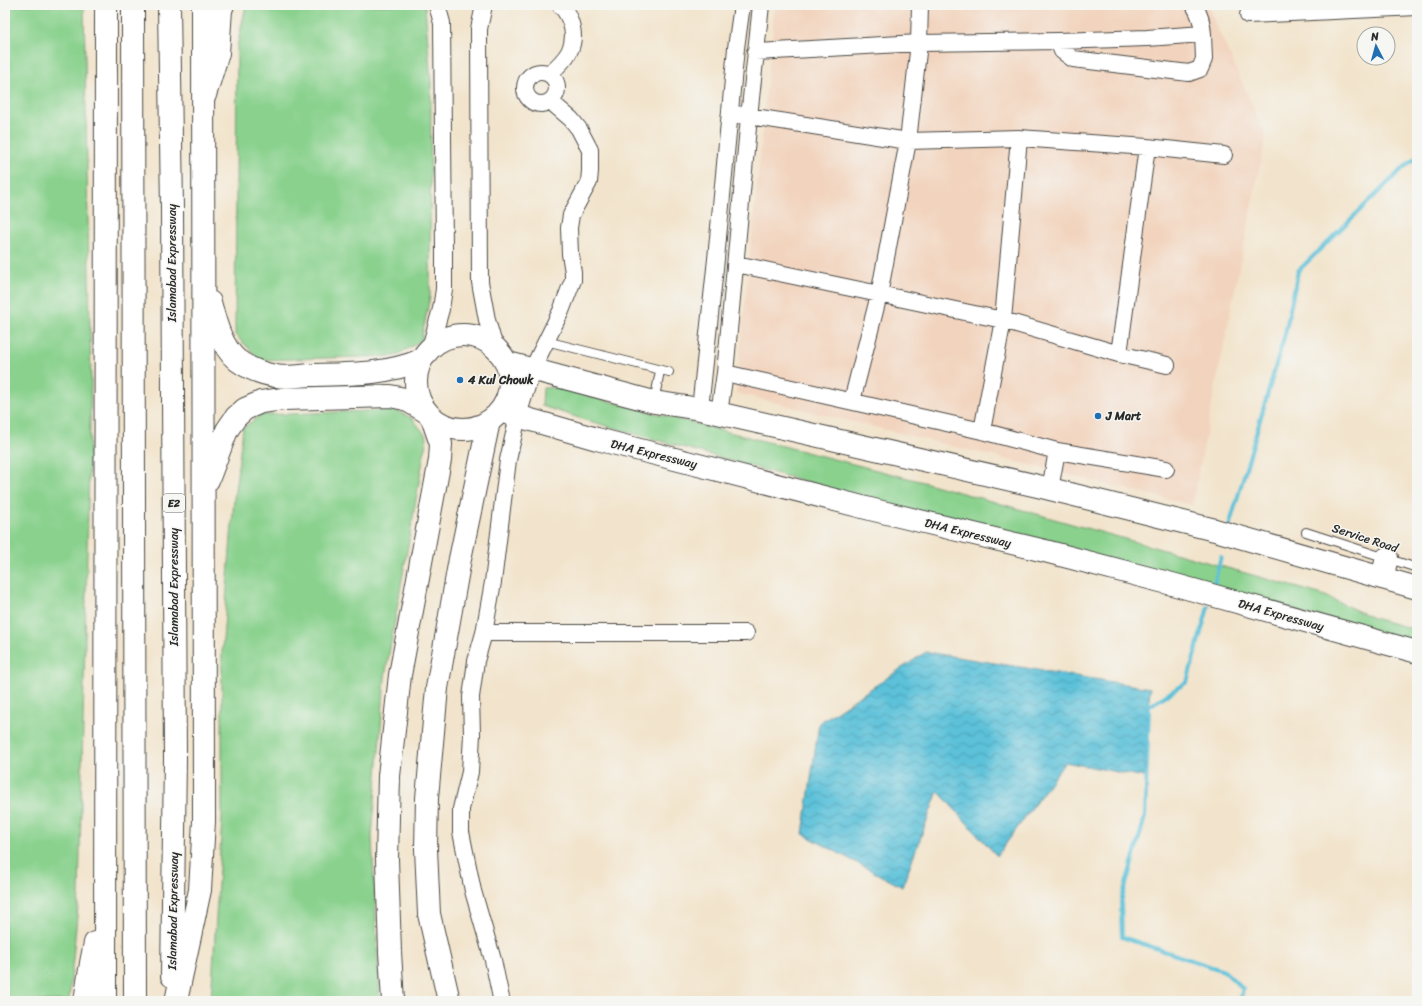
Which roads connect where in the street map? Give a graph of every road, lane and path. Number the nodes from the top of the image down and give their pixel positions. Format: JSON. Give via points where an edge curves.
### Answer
{"nodes":[{"id":1,"x":106,"y":5,"type":"edge"},
{"id":2,"x":133,"y":5,"type":"edge"},
{"id":3,"x":169,"y":5,"type":"edge"},
{"id":4,"x":203,"y":5,"type":"edge"},
{"id":5,"x":223,"y":5,"type":"edge"},
{"id":6,"x":437,"y":5,"type":"edge"},
{"id":7,"x":484,"y":5,"type":"edge"},
{"id":8,"x":560,"y":5,"type":"edge"},
{"id":9,"x":742,"y":5,"type":"edge"},
{"id":10,"x":761,"y":5,"type":"edge"},
{"id":11,"x":920,"y":5,"type":"edge"},
{"id":12,"x":1194,"y":5,"type":"edge"},
{"id":13,"x":1417,"y":7,"type":"edge"},
{"id":14,"x":1248,"y":15,"type":"dead end"},
{"id":15,"x":1203,"y":34,"type":"junction"},
{"id":16,"x":1058,"y":41,"type":"junction"},
{"id":17,"x":919,"y":43,"type":"junction"},
{"id":18,"x":755,"y":52,"type":"junction"},
{"id":19,"x":550,"y":74,"type":"junction"},
{"id":20,"x":203,"y":100,"type":"junction"},
{"id":21,"x":550,"y":101,"type":"junction"},
{"id":22,"x":730,"y":113,"type":"junction"},
{"id":23,"x":749,"y":116,"type":"junction"},
{"id":24,"x":1019,"y":138,"type":"junction"},
{"id":25,"x":908,"y":141,"type":"junction"},
{"id":26,"x":1147,"y":147,"type":"junction"},
{"id":27,"x":1224,"y":155,"type":"dead end"},
{"id":28,"x":736,"y":264,"type":"junction"},
{"id":29,"x":203,"y":278,"type":"junction"},
{"id":30,"x":879,"y":295,"type":"junction"},
{"id":31,"x":1003,"y":320,"type":"junction"},
{"id":32,"x":546,"y":341,"type":"junction"},
{"id":33,"x":426,"y":354,"type":"junction"},
{"id":34,"x":1120,"y":354,"type":"junction"},
{"id":35,"x":500,"y":355,"type":"junction"},
{"id":36,"x":1167,"y":365,"type":"dead end"},
{"id":37,"x":532,"y":370,"type":"junction"},
{"id":38,"x":660,"y":371,"type":"junction"},
{"id":39,"x":670,"y":372,"type":"dead end"},
{"id":40,"x":725,"y":373,"type":"junction"},
{"id":41,"x":852,"y":400,"type":"junction"},
{"id":42,"x":654,"y":402,"type":"junction"},
{"id":43,"x":710,"y":411,"type":"junction"},
{"id":44,"x":429,"y":414,"type":"junction"},
{"id":45,"x":502,"y":416,"type":"junction"},
{"id":46,"x":982,"y":431,"type":"junction"},
{"id":47,"x":1057,"y":451,"type":"junction"},
{"id":48,"x":1166,"y":469,"type":"dead end"},
{"id":49,"x":1050,"y":489,"type":"junction"},
{"id":50,"x":203,"y":493,"type":"junction"},
{"id":51,"x":1306,"y":532,"type":"dead end"},
{"id":52,"x":1385,"y":568,"type":"junction"},
{"id":53,"x":1417,"y":568,"type":"edge"},
{"id":54,"x":1417,"y":588,"type":"edge"},
{"id":55,"x":484,"y":633,"type":"junction"},
{"id":56,"x":746,"y":633,"type":"dead end"},
{"id":57,"x":1417,"y":652,"type":"edge"},
{"id":58,"x":104,"y":905,"type":"junction"},
{"id":59,"x":501,"y":998,"type":"dead end"},
{"id":60,"x":85,"y":1001,"type":"edge"},
{"id":61,"x":105,"y":1001,"type":"edge"},
{"id":62,"x":135,"y":1001,"type":"edge"},
{"id":63,"x":171,"y":1001,"type":"edge"},
{"id":64,"x":176,"y":1001,"type":"edge"},
{"id":65,"x":393,"y":1001,"type":"edge"},
{"id":66,"x":449,"y":1001,"type":"edge"}],
"edges":[{"from":1,"to":58,"type":"main road"},
{"from":2,"to":62,"type":"main road"},
{"from":3,"to":63,"type":"main road","name":"Islamabad Expressway","number":"E2","via":[[175,744]]},
{"from":4,"to":20,"type":"main road"},
{"from":5,"to":20,"type":"main road","via":[[218,54]]},
{"from":6,"to":33,"type":"street","via":[[442,23],[444,289],[441,309]]},
{"from":7,"to":35,"type":"street","via":[[479,29],[480,282],[487,320]]},
{"from":8,"to":19,"type":"street","via":[[566,11],[573,37],[569,52]]},
{"from":9,"to":22,"type":"street"},
{"from":10,"to":18,"type":"street"},
{"from":11,"to":17,"type":"street"},
{"from":12,"to":15,"type":"street","via":[[1200,15]]},
{"from":13,"to":14,"type":"street"},
{"from":15,"to":16,"type":"street"},
{"from":15,"to":16,"type":"street","via":[[1204,59],[1200,69],[1189,73],[1073,59],[1062,51]]},
{"from":16,"to":17,"type":"street"},
{"from":17,"to":18,"type":"street"},
{"from":17,"to":25,"type":"street"},
{"from":18,"to":23,"type":"street"},
{"from":19,"to":21,"type":"street","via":[[557,87]]},
{"from":19,"to":21,"type":"street","via":[[535,73],[527,80],[525,90],[534,102],[540,104]]},
{"from":20,"to":29,"type":"main road"},
{"from":21,"to":32,"type":"street","via":[[579,129],[590,150],[590,171],[589,182],[571,215],[570,254],[573,280]]},
{"from":22,"to":23,"type":"street"},
{"from":22,"to":43,"type":"street"},
{"from":23,"to":25,"type":"street"},
{"from":23,"to":28,"type":"street"},
{"from":24,"to":25,"type":"street"},
{"from":24,"to":26,"type":"street"},
{"from":24,"to":31,"type":"street"},
{"from":25,"to":30,"type":"street"},
{"from":26,"to":27,"type":"street"},
{"from":26,"to":34,"type":"street"},
{"from":28,"to":30,"type":"street"},
{"from":28,"to":40,"type":"street"},
{"from":29,"to":33,"type":"main road","via":[[216,325],[225,345],[236,359],[252,370],[276,376],[344,374],[406,367]]},
{"from":29,"to":50,"type":"main road"},
{"from":30,"to":31,"type":"street"},
{"from":30,"to":41,"type":"street"},
{"from":31,"to":34,"type":"street"},
{"from":31,"to":46,"type":"street"},
{"from":32,"to":37,"type":"street"},
{"from":32,"to":38,"type":"lane"},
{"from":33,"to":35,"type":"main road","via":[[448,338],[468,336],[478,338]]},
{"from":33,"to":44,"type":"main road","via":[[416,377],[416,386],[417,395]]},
{"from":34,"to":36,"type":"street"},
{"from":35,"to":37,"type":"main road"},
{"from":35,"to":45,"type":"main road","via":[[510,382]]},
{"from":37,"to":42,"type":"main road"},
{"from":37,"to":45,"type":"street"},
{"from":38,"to":39,"type":"lane"},
{"from":38,"to":42,"type":"lane"},
{"from":40,"to":41,"type":"street"},
{"from":40,"to":43,"type":"street"},
{"from":41,"to":46,"type":"street"},
{"from":42,"to":43,"type":"main road"},
{"from":43,"to":49,"type":"main road"},
{"from":44,"to":45,"type":"main road","via":[[439,423],[456,429],[473,428]]},
{"from":44,"to":50,"type":"main road","via":[[405,399],[390,396],[282,399],[261,402],[236,417],[227,430]]},
{"from":44,"to":65,"type":"main road","via":[[441,444],[440,460],[400,675],[389,776],[387,867]]},
{"from":45,"to":55,"type":"street","via":[[508,460]]},
{"from":45,"to":57,"type":"main road","name":"DHA Expressway","via":[[1172,584]]},
{"from":45,"to":66,"type":"main road","via":[[460,559],[437,688],[426,849],[429,914]]},
{"from":46,"to":47,"type":"street"},
{"from":47,"to":48,"type":"street"},
{"from":47,"to":49,"type":"street"},
{"from":49,"to":52,"type":"main road","via":[[1228,534]]},
{"from":50,"to":64,"type":"main road","via":[[204,821],[200,890]]},
{"from":51,"to":52,"type":"lane","name":"Service Road"},
{"from":52,"to":53,"type":"lane","name":"Service Road"},
{"from":52,"to":54,"type":"main road"},
{"from":55,"to":56,"type":"street"},
{"from":55,"to":59,"type":"street","via":[[476,661],[471,697],[470,772],[462,809],[461,832],[473,891],[494,960]]},
{"from":58,"to":60,"type":"main road","via":[[90,963]]},
{"from":58,"to":61,"type":"main road"}]}
